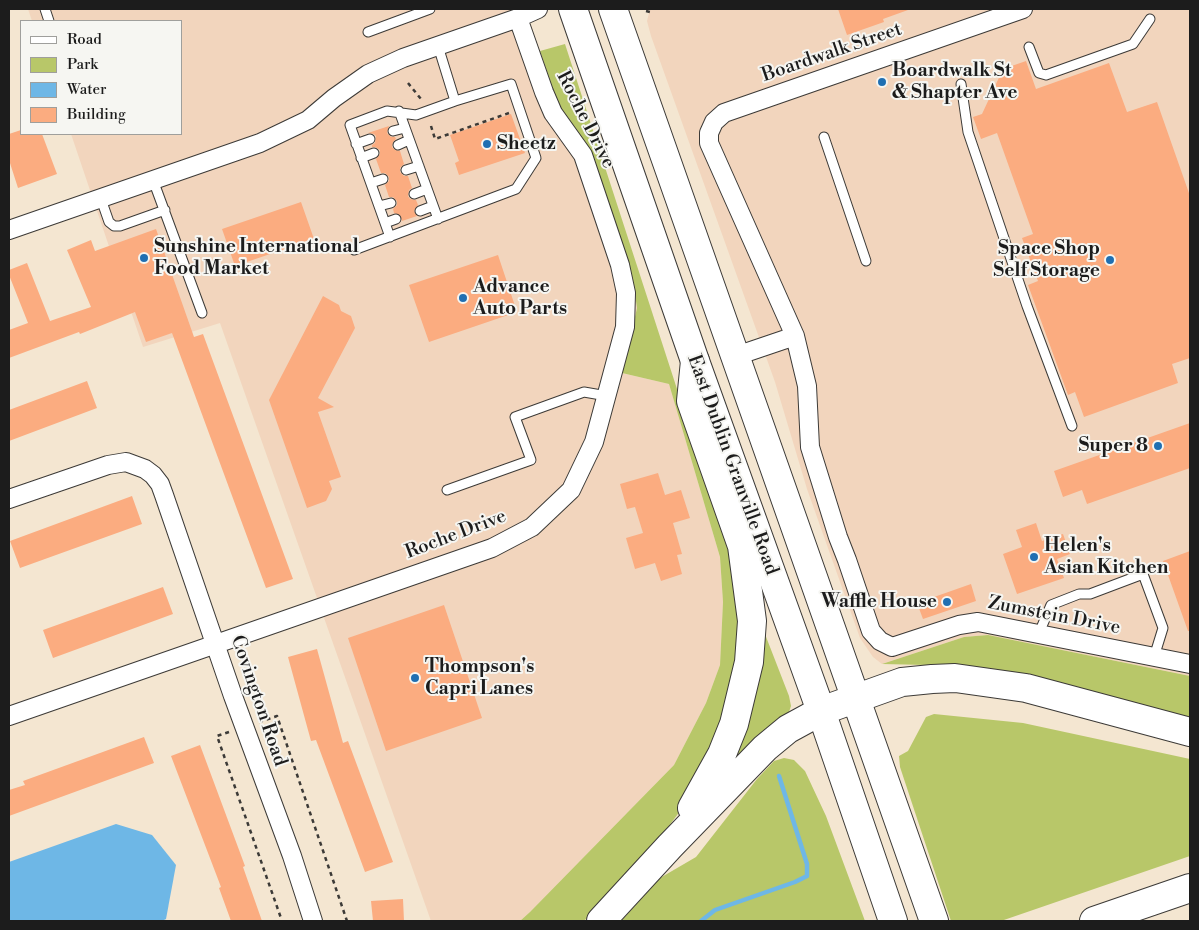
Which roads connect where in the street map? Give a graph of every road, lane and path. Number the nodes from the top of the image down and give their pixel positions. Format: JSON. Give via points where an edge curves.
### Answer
{"nodes":[{"id":1,"x":430,"y":9,"type":"edge"},
{"id":2,"x":538,"y":9,"type":"edge"},
{"id":3,"x":573,"y":9,"type":"edge"},
{"id":4,"x":613,"y":9,"type":"edge"},
{"id":5,"x":652,"y":9,"type":"edge"},
{"id":6,"x":1023,"y":9,"type":"edge"},
{"id":7,"x":646,"y":11,"type":"dead end"},
{"id":8,"x":516,"y":13,"type":"edge"},
{"id":9,"x":1150,"y":19,"type":"dead end"},
{"id":10,"x":368,"y":32,"type":"dead end"},
{"id":11,"x":438,"y":46,"type":"junction"},
{"id":12,"x":1029,"y":47,"type":"dead end"},
{"id":13,"x":408,"y":83,"type":"dead end"},
{"id":14,"x":961,"y":84,"type":"dead end"},
{"id":15,"x":421,"y":99,"type":"dead end"},
{"id":16,"x":455,"y":101,"type":"junction"},
{"id":17,"x":514,"y":111,"type":"dead end"},
{"id":18,"x":399,"y":112,"type":"junction"},
{"id":19,"x":431,"y":126,"type":"dead end"},
{"id":20,"x":404,"y":128,"type":"junction"},
{"id":21,"x":393,"y":131,"type":"dead end"},
{"id":22,"x":824,"y":137,"type":"dead end"},
{"id":23,"x":370,"y":139,"type":"dead end"},
{"id":24,"x":409,"y":140,"type":"junction"},
{"id":25,"x":356,"y":144,"type":"junction"},
{"id":26,"x":398,"y":144,"type":"dead end"},
{"id":27,"x":374,"y":153,"type":"dead end"},
{"id":28,"x":361,"y":158,"type":"junction"},
{"id":29,"x":418,"y":166,"type":"junction"},
{"id":30,"x":406,"y":170,"type":"dead end"},
{"id":31,"x":383,"y":179,"type":"dead end"},
{"id":32,"x":154,"y":180,"type":"junction"},
{"id":33,"x":371,"y":183,"type":"junction"},
{"id":34,"x":427,"y":189,"type":"junction"},
{"id":35,"x":414,"y":194,"type":"dead end"},
{"id":36,"x":101,"y":198,"type":"junction"},
{"id":37,"x":391,"y":203,"type":"dead end"},
{"id":38,"x":379,"y":206,"type":"junction"},
{"id":39,"x":433,"y":206,"type":"junction"},
{"id":40,"x":165,"y":210,"type":"junction"},
{"id":41,"x":420,"y":211,"type":"dead end"},
{"id":42,"x":396,"y":219,"type":"dead end"},
{"id":43,"x":438,"y":219,"type":"junction"},
{"id":44,"x":385,"y":223,"type":"junction"},
{"id":45,"x":9,"y":230,"type":"edge"},
{"id":46,"x":390,"y":237,"type":"junction"},
{"id":47,"x":354,"y":250,"type":"dead end"},
{"id":48,"x":866,"y":261,"type":"dead end"},
{"id":49,"x":202,"y":313,"type":"dead end"},
{"id":50,"x":795,"y":336,"type":"junction"},
{"id":51,"x":736,"y":356,"type":"junction"},
{"id":52,"x":695,"y":361,"type":"junction"},
{"id":53,"x":607,"y":396,"type":"junction"},
{"id":54,"x":1072,"y":426,"type":"dead end"},
{"id":55,"x":447,"y":490,"type":"dead end"},
{"id":56,"x":9,"y":500,"type":"edge"},
{"id":57,"x":1039,"y":634,"type":"junction"},
{"id":58,"x":215,"y":643,"type":"junction"},
{"id":59,"x":1154,"y":657,"type":"junction"},
{"id":60,"x":1190,"y":664,"type":"edge"},
{"id":61,"x":856,"y":698,"type":"junction"},
{"id":62,"x":821,"y":711,"type":"junction"},
{"id":63,"x":9,"y":716,"type":"edge"},
{"id":64,"x":257,"y":722,"type":"dead end"},
{"id":65,"x":236,"y":730,"type":"dead end"},
{"id":66,"x":1190,"y":732,"type":"edge"},
{"id":67,"x":670,"y":846,"type":"junction"},
{"id":68,"x":1190,"y":888,"type":"edge"},
{"id":69,"x":282,"y":921,"type":"edge"},
{"id":70,"x":313,"y":921,"type":"edge"},
{"id":71,"x":347,"y":921,"type":"edge"},
{"id":72,"x":601,"y":921,"type":"edge"},
{"id":73,"x":893,"y":921,"type":"edge"},
{"id":74,"x":934,"y":921,"type":"edge"},
{"id":75,"x":1094,"y":921,"type":"edge"}],
"edges":[{"from":1,"to":10,"type":"lane"},
{"from":2,"to":8,"type":"street"},
{"from":3,"to":52,"type":"main road","name":"East Dublin Granville Road"},
{"from":4,"to":51,"type":"main road","name":"East Dublin Granville Road"},
{"from":5,"to":7,"type":"path"},
{"from":6,"to":50,"type":"street","name":"Boardwalk Street","via":[[724,113],[714,122],[709,143]]},
{"from":8,"to":11,"type":"street"},
{"from":8,"to":53,"type":"street","name":"Roche Drive","via":[[553,112],[583,155],[620,265],[626,293],[625,326]]},
{"from":9,"to":12,"type":"lane","via":[[1133,44],[1046,75],[1039,73]]},
{"from":11,"to":16,"type":"lane"},
{"from":11,"to":32,"type":"street","via":[[368,74],[308,120],[260,142]]},
{"from":13,"to":15,"type":"path"},
{"from":14,"to":54,"type":"lane","via":[[968,132]]},
{"from":16,"to":18,"type":"lane","via":[[416,115]]},
{"from":16,"to":43,"type":"lane","via":[[511,84],[536,158],[516,189]]},
{"from":17,"to":19,"type":"path","via":[[435,139]]},
{"from":18,"to":20,"type":"lane"},
{"from":18,"to":25,"type":"lane","via":[[387,111],[350,126]]},
{"from":20,"to":21,"type":"lane"},
{"from":20,"to":24,"type":"lane"},
{"from":22,"to":48,"type":"lane"},
{"from":23,"to":25,"type":"lane"},
{"from":24,"to":26,"type":"lane"},
{"from":24,"to":29,"type":"lane"},
{"from":25,"to":28,"type":"lane"},
{"from":27,"to":28,"type":"lane"},
{"from":28,"to":33,"type":"lane"},
{"from":29,"to":30,"type":"lane"},
{"from":29,"to":34,"type":"lane"},
{"from":31,"to":33,"type":"lane"},
{"from":32,"to":36,"type":"street"},
{"from":32,"to":40,"type":"lane"},
{"from":33,"to":38,"type":"lane"},
{"from":34,"to":35,"type":"lane"},
{"from":34,"to":39,"type":"lane"},
{"from":36,"to":40,"type":"lane","via":[[109,222],[114,226]]},
{"from":36,"to":45,"type":"street"},
{"from":37,"to":38,"type":"lane"},
{"from":38,"to":44,"type":"lane"},
{"from":39,"to":41,"type":"lane"},
{"from":39,"to":43,"type":"lane"},
{"from":40,"to":49,"type":"lane"},
{"from":42,"to":44,"type":"lane"},
{"from":43,"to":46,"type":"lane"},
{"from":44,"to":46,"type":"lane"},
{"from":46,"to":47,"type":"lane"},
{"from":50,"to":51,"type":"street"},
{"from":50,"to":57,"type":"street","name":"Zumstein Drive","via":[[807,386],[810,447],[871,631],[892,647],[978,622]]},
{"from":51,"to":61,"type":"main road","name":"East Dublin Granville Road"},
{"from":52,"to":62,"type":"main road","name":"East Dublin Granville Road"},
{"from":52,"to":67,"type":"main road","via":[[691,401],[742,546],[752,621],[749,662],[734,724],[708,782]]},
{"from":53,"to":55,"type":"lane","via":[[584,392],[515,418],[531,460]]},
{"from":53,"to":58,"type":"street","name":"Roche Drive","via":[[594,442],[571,490],[532,527],[492,548]]},
{"from":56,"to":58,"type":"street","name":"Covington Road","via":[[108,464],[126,462],[145,469],[160,484]]},
{"from":57,"to":59,"type":"street","name":"Zumstein Drive"},
{"from":57,"to":59,"type":"lane","via":[[1051,605],[1143,574],[1162,628]]},
{"from":58,"to":63,"type":"street","name":"Roche Drive"},
{"from":58,"to":70,"type":"street","name":"Covington Road"},
{"from":59,"to":60,"type":"street","name":"Zumstein Drive"},
{"from":61,"to":62,"type":"main road"},
{"from":61,"to":66,"type":"main road","via":[[902,682],[955,678],[1026,688]]},
{"from":61,"to":74,"type":"main road","name":"East Dublin Granville Road"},
{"from":62,"to":67,"type":"main road","via":[[788,728],[765,748]]},
{"from":62,"to":73,"type":"main road","name":"East Dublin Granville Road"},
{"from":64,"to":71,"type":"path","via":[[276,716]]},
{"from":65,"to":69,"type":"path","via":[[217,736]]},
{"from":67,"to":72,"type":"main road"},
{"from":68,"to":75,"type":"main road"}]}
